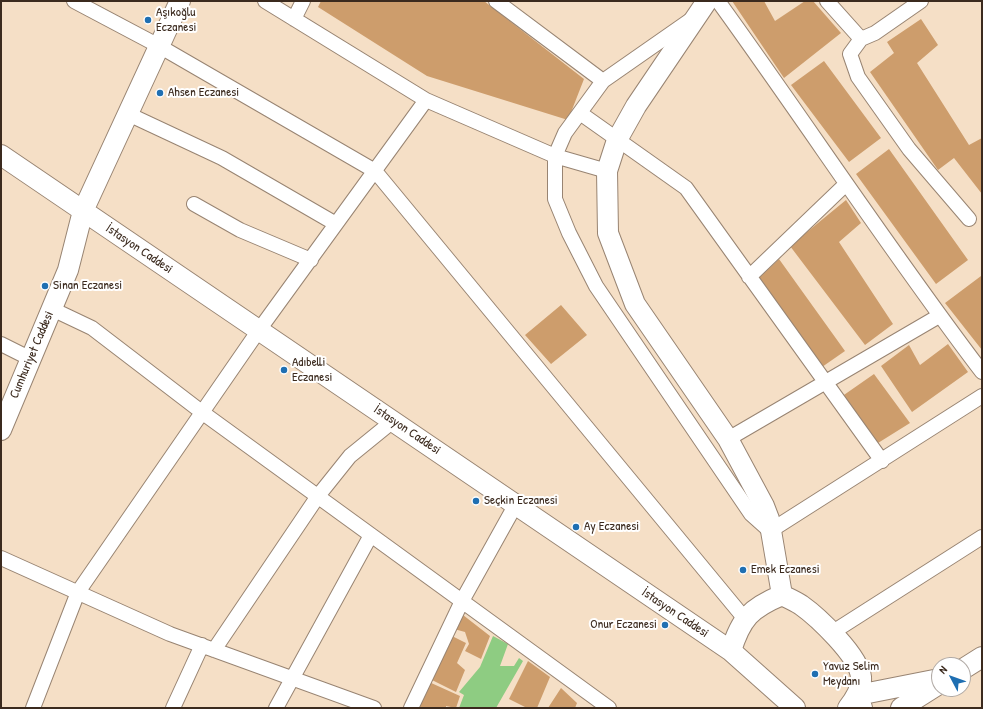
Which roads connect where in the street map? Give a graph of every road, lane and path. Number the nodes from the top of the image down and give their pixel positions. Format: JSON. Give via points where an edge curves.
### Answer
{"nodes":[{"id":1,"x":74,"y":1,"type":"edge"},
{"id":2,"x":180,"y":1,"type":"edge"},
{"id":3,"x":265,"y":1,"type":"edge"},
{"id":4,"x":303,"y":1,"type":"edge"},
{"id":5,"x":496,"y":1,"type":"edge"},
{"id":6,"x":707,"y":1,"type":"edge"},
{"id":7,"x":718,"y":1,"type":"edge"},
{"id":8,"x":827,"y":1,"type":"edge"},
{"id":9,"x":920,"y":1,"type":"edge"},
{"id":10,"x":695,"y":17,"type":"junction"},
{"id":11,"x":294,"y":19,"type":"junction"},
{"id":12,"x":861,"y":39,"type":"junction"},
{"id":13,"x":160,"y":46,"type":"junction"},
{"id":14,"x":603,"y":81,"type":"junction"},
{"id":15,"x":426,"y":100,"type":"junction"},
{"id":16,"x":580,"y":113,"type":"junction"},
{"id":17,"x":128,"y":114,"type":"junction"},
{"id":18,"x":617,"y":140,"type":"junction"},
{"id":19,"x":1,"y":155,"type":"edge"},
{"id":20,"x":555,"y":156,"type":"junction"},
{"id":21,"x":375,"y":171,"type":"junction"},
{"id":22,"x":606,"y":171,"type":"junction"},
{"id":23,"x":846,"y":184,"type":"junction"},
{"id":24,"x":194,"y":204,"type":"dead end"},
{"id":25,"x":83,"y":211,"type":"junction"},
{"id":26,"x":969,"y":219,"type":"dead end"},
{"id":27,"x":336,"y":224,"type":"junction"},
{"id":28,"x":311,"y":260,"type":"junction"},
{"id":29,"x":749,"y":277,"type":"junction"},
{"id":30,"x":52,"y":309,"type":"junction"},
{"id":31,"x":939,"y":316,"type":"junction"},
{"id":32,"x":259,"y":330,"type":"junction"},
{"id":33,"x":1,"y":344,"type":"edge"},
{"id":34,"x":31,"y":359,"type":"junction"},
{"id":35,"x":982,"y":372,"type":"edge"},
{"id":36,"x":825,"y":383,"type":"junction"},
{"id":37,"x":982,"y":396,"type":"edge"},
{"id":38,"x":203,"y":412,"type":"junction"},
{"id":39,"x":393,"y":421,"type":"junction"},
{"id":40,"x":1,"y":430,"type":"edge"},
{"id":41,"x":728,"y":439,"type":"junction"},
{"id":42,"x":882,"y":461,"type":"junction"},
{"id":43,"x":318,"y":496,"type":"junction"},
{"id":44,"x":516,"y":504,"type":"junction"},
{"id":45,"x":770,"y":530,"type":"junction"},
{"id":46,"x":371,"y":535,"type":"junction"},
{"id":47,"x":982,"y":537,"type":"edge"},
{"id":48,"x":1,"y":558,"type":"edge"},
{"id":49,"x":78,"y":592,"type":"junction"},
{"id":50,"x":782,"y":595,"type":"junction"},
{"id":51,"x":462,"y":601,"type":"junction"},
{"id":52,"x":745,"y":618,"type":"junction"},
{"id":53,"x":833,"y":632,"type":"junction"},
{"id":54,"x":208,"y":648,"type":"junction"},
{"id":55,"x":731,"y":650,"type":"junction"},
{"id":56,"x":982,"y":657,"type":"edge"},
{"id":57,"x":971,"y":664,"type":"edge"},
{"id":58,"x":292,"y":678,"type":"junction"},
{"id":59,"x":931,"y":681,"type":"edge"},
{"id":60,"x":931,"y":689,"type":"edge"},
{"id":61,"x":856,"y":704,"type":"edge"},
{"id":62,"x":33,"y":708,"type":"edge"},
{"id":63,"x":173,"y":708,"type":"edge"},
{"id":64,"x":276,"y":708,"type":"edge"},
{"id":65,"x":374,"y":708,"type":"edge"},
{"id":66,"x":411,"y":708,"type":"edge"},
{"id":67,"x":609,"y":708,"type":"edge"},
{"id":68,"x":795,"y":708,"type":"edge"},
{"id":69,"x":901,"y":708,"type":"edge"}],
"edges":[{"from":1,"to":13,"type":"street"},
{"from":2,"to":13,"type":"main road","name":"Cumhuriyet Caddesi"},
{"from":3,"to":11,"type":"street"},
{"from":4,"to":11,"type":"street"},
{"from":5,"to":14,"type":"street"},
{"from":6,"to":10,"type":"main road"},
{"from":7,"to":23,"type":"street"},
{"from":8,"to":12,"type":"street"},
{"from":9,"to":12,"type":"street"},
{"from":10,"to":14,"type":"street"},
{"from":10,"to":18,"type":"main road","via":[[636,106]]},
{"from":11,"to":15,"type":"street"},
{"from":12,"to":26,"type":"street","via":[[850,54],[858,78],[909,149]]},
{"from":13,"to":17,"type":"main road","name":"Cumhuriyet Caddesi"},
{"from":13,"to":21,"type":"street"},
{"from":14,"to":16,"type":"street"},
{"from":15,"to":20,"type":"street"},
{"from":15,"to":21,"type":"street"},
{"from":16,"to":18,"type":"street"},
{"from":16,"to":20,"type":"street","via":[[565,133]]},
{"from":17,"to":25,"type":"main road","name":"Cumhuriyet Caddesi"},
{"from":17,"to":27,"type":"street","via":[[222,158]]},
{"from":18,"to":22,"type":"main road"},
{"from":18,"to":29,"type":"street","via":[[686,188]]},
{"from":19,"to":25,"type":"main road","name":"İstasyon Caddesi"},
{"from":20,"to":22,"type":"street"},
{"from":20,"to":45,"type":"street","via":[[555,199],[596,286],[751,514]]},
{"from":21,"to":27,"type":"street"},
{"from":21,"to":52,"type":"street"},
{"from":22,"to":41,"type":"main road","via":[[608,233],[635,304]]},
{"from":23,"to":29,"type":"street"},
{"from":23,"to":31,"type":"street"},
{"from":24,"to":28,"type":"street","via":[[240,230]]},
{"from":25,"to":30,"type":"main road","name":"Cumhuriyet Caddesi","via":[[68,270]]},
{"from":25,"to":32,"type":"main road","name":"İstasyon Caddesi"},
{"from":27,"to":28,"type":"street"},
{"from":28,"to":32,"type":"street"},
{"from":29,"to":36,"type":"street"},
{"from":30,"to":34,"type":"main road","name":"Cumhuriyet Caddesi"},
{"from":30,"to":38,"type":"street","via":[[92,328]]},
{"from":31,"to":35,"type":"street"},
{"from":31,"to":36,"type":"street"},
{"from":32,"to":38,"type":"street"},
{"from":32,"to":39,"type":"main road","name":"İstasyon Caddesi"},
{"from":33,"to":34,"type":"street"},
{"from":34,"to":40,"type":"main road","name":"Cumhuriyet Caddesi"},
{"from":36,"to":41,"type":"street"},
{"from":36,"to":42,"type":"street"},
{"from":37,"to":42,"type":"street"},
{"from":38,"to":43,"type":"street"},
{"from":38,"to":49,"type":"street"},
{"from":39,"to":43,"type":"street","via":[[350,456]]},
{"from":39,"to":44,"type":"main road","name":"İstasyon Caddesi"},
{"from":41,"to":45,"type":"main road","via":[[764,506]]},
{"from":42,"to":45,"type":"street"},
{"from":43,"to":46,"type":"street"},
{"from":43,"to":54,"type":"street"},
{"from":44,"to":51,"type":"street"},
{"from":44,"to":55,"type":"main road","name":"İstasyon Caddesi"},
{"from":45,"to":50,"type":"main road"},
{"from":46,"to":51,"type":"street"},
{"from":46,"to":58,"type":"street"},
{"from":47,"to":53,"type":"street"},
{"from":48,"to":49,"type":"street"},
{"from":49,"to":54,"type":"street","via":[[170,634]]},
{"from":49,"to":62,"type":"street"},
{"from":50,"to":52,"type":"main road","via":[[762,604]]},
{"from":50,"to":53,"type":"main road","via":[[801,605]]},
{"from":51,"to":66,"type":"street"},
{"from":51,"to":67,"type":"street"},
{"from":52,"to":55,"type":"main road"},
{"from":53,"to":61,"type":"main road","via":[[855,662],[861,678]]},
{"from":54,"to":58,"type":"street"},
{"from":54,"to":63,"type":"street"},
{"from":55,"to":68,"type":"main road"},
{"from":56,"to":57,"type":"main road"},
{"from":58,"to":64,"type":"street"},
{"from":58,"to":65,"type":"street"},
{"from":59,"to":61,"type":"main road"},
{"from":60,"to":69,"type":"main road"}]}
